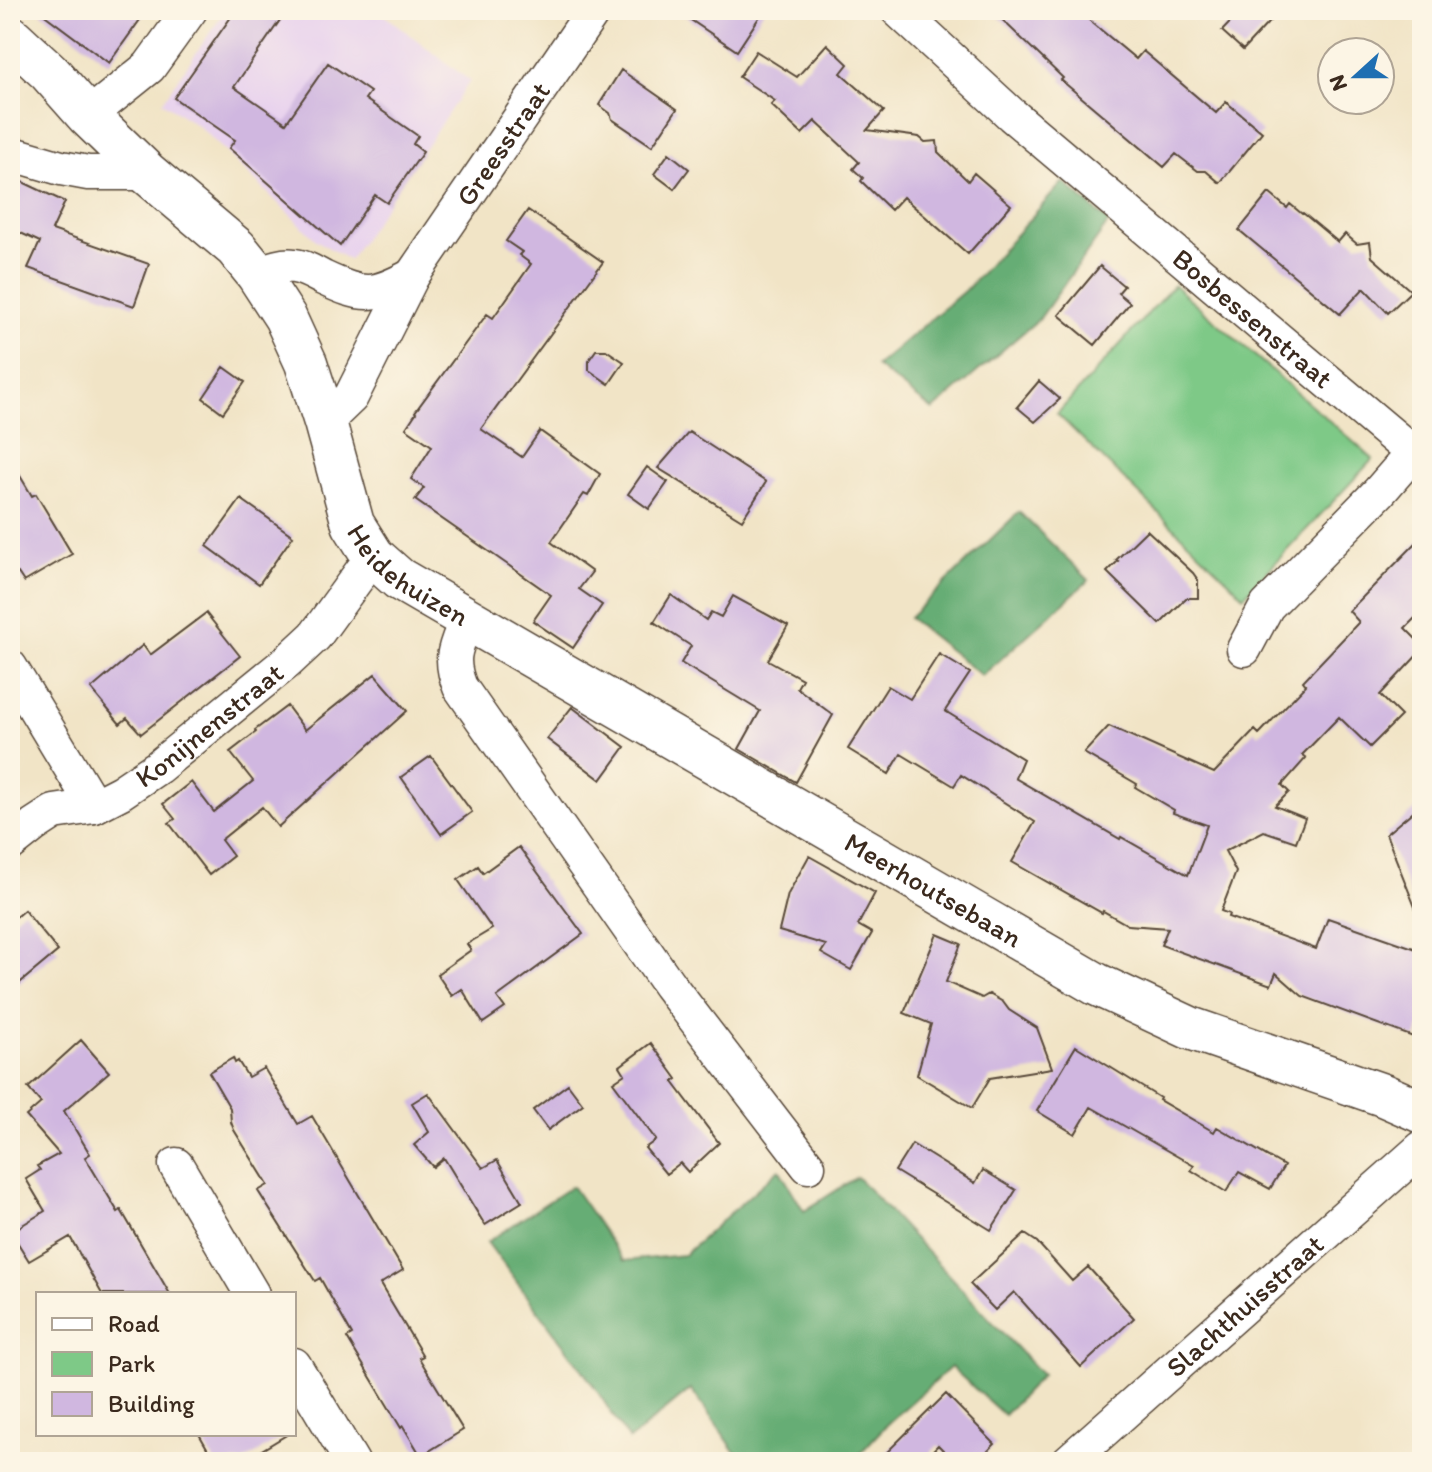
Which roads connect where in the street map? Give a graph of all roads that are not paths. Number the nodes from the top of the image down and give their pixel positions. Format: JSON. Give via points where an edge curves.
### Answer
{"nodes":[{"id":1,"x":190,"y":10,"type":"edge"},
{"id":2,"x":594,"y":10,"type":"edge"},
{"id":3,"x":898,"y":10,"type":"edge"},
{"id":4,"x":10,"y":36,"type":"edge"},
{"id":5,"x":88,"y":116,"type":"junction"},
{"id":6,"x":10,"y":153,"type":"edge"},
{"id":7,"x":147,"y":173,"type":"junction"},
{"id":8,"x":257,"y":274,"type":"junction"},
{"id":9,"x":412,"y":276,"type":"junction"},
{"id":10,"x":325,"y":422,"type":"junction"},
{"id":11,"x":373,"y":556,"type":"junction"},
{"id":12,"x":467,"y":619,"type":"junction"},
{"id":13,"x":1244,"y":649,"type":"dead end"},
{"id":14,"x":10,"y":667,"type":"edge"},
{"id":15,"x":94,"y":806,"type":"junction"},
{"id":16,"x":10,"y":844,"type":"edge"},
{"id":17,"x":1422,"y":1112,"type":"edge"},
{"id":18,"x":1422,"y":1148,"type":"edge"},
{"id":19,"x":176,"y":1165,"type":"dead end"},
{"id":20,"x":808,"y":1166,"type":"dead end"},
{"id":21,"x":251,"y":1292,"type":"edge"},
{"id":22,"x":296,"y":1368,"type":"edge"},
{"id":23,"x":352,"y":1462,"type":"edge"},
{"id":24,"x":1068,"y":1462,"type":"edge"}],
"edges":[{"from":1,"to":5,"type":"street","via":[[149,67]]},
{"from":2,"to":9,"type":"street","name":"Greesstraat"},
{"from":3,"to":13,"type":"street","name":"Bosbessenstraat","via":[[1012,115],[1413,453],[1267,606]]},
{"from":4,"to":5,"type":"street","name":"Heidehuizen"},
{"from":5,"to":7,"type":"street","name":"Heidehuizen"},
{"from":6,"to":7,"type":"street","via":[[88,173]]},
{"from":7,"to":8,"type":"street","name":"Heidehuizen","via":[[236,248]]},
{"from":8,"to":9,"type":"street","via":[[294,266],[357,292],[373,293]]},
{"from":8,"to":10,"type":"street","name":"Heidehuizen","via":[[296,340]]},
{"from":9,"to":10,"type":"street","name":"Greesstraat","via":[[351,397]]},
{"from":10,"to":11,"type":"street","name":"Heidehuizen","via":[[353,524]]},
{"from":11,"to":12,"type":"street","name":"Heidehuizen","via":[[399,579]]},
{"from":11,"to":15,"type":"street","name":"Konijnenstraat","via":[[315,636],[287,662],[158,767]]},
{"from":12,"to":17,"type":"street","name":"Meerhoutsebaan","via":[[1096,984],[1190,1028]]},
{"from":12,"to":20,"type":"street","name":"Heidehuizen","via":[[454,653],[460,687],[669,985]]},
{"from":14,"to":15,"type":"street"},
{"from":15,"to":16,"type":"street","name":"Konijnenstraat","via":[[54,812]]},
{"from":18,"to":24,"type":"street","name":"Slachthuisstraat"},
{"from":19,"to":21,"type":"street"},
{"from":22,"to":23,"type":"street"}]}
